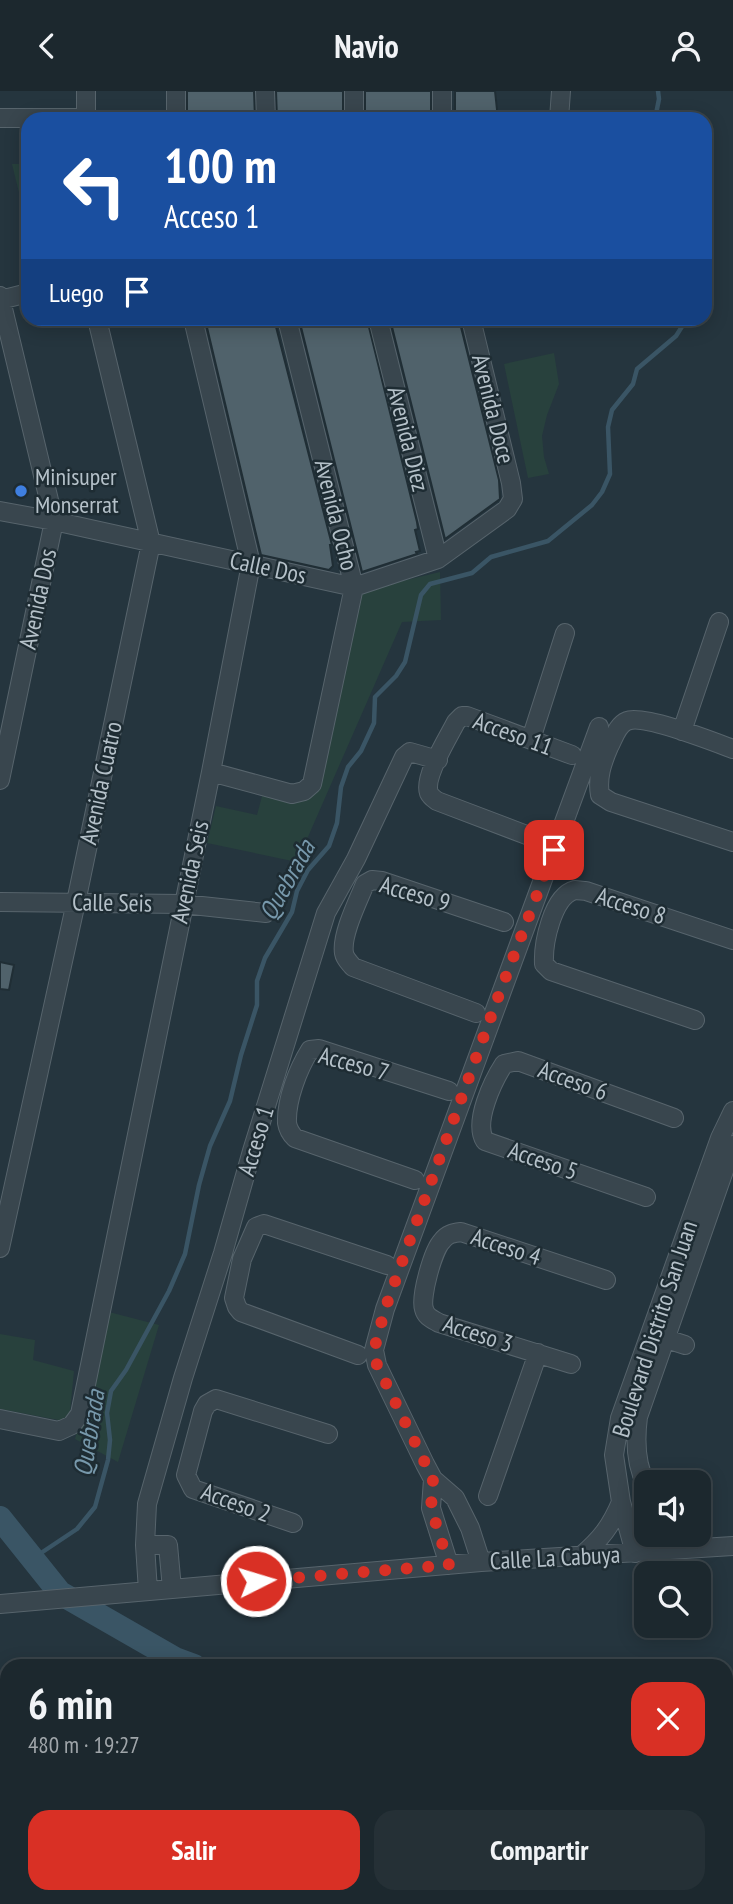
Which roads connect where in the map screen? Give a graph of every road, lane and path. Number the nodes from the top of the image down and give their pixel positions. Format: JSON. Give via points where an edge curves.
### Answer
{"nodes":[{"id":1,"x":86,"y":91,"type":"edge"},
{"id":2,"x":176,"y":91,"type":"edge"},
{"id":3,"x":265,"y":91,"type":"edge"},
{"id":4,"x":354,"y":91,"type":"edge"},
{"id":5,"x":442,"y":91,"type":"edge"},
{"id":6,"x":561,"y":91,"type":"edge"},
{"id":7,"x":86,"y":112,"type":"edge"},
{"id":8,"x":176,"y":112,"type":"edge"},
{"id":9,"x":266,"y":112,"type":"edge"},
{"id":10,"x":354,"y":112,"type":"edge"},
{"id":11,"x":442,"y":112,"type":"edge"},
{"id":12,"x":560,"y":112,"type":"edge"},
{"id":13,"x":0,"y":118,"type":"edge"},
{"id":14,"x":21,"y":118,"type":"edge"},
{"id":15,"x":21,"y":294,"type":"edge"},
{"id":16,"x":0,"y":298,"type":"edge"},
{"id":17,"x":99,"y":326,"type":"edge"},
{"id":18,"x":195,"y":326,"type":"edge"},
{"id":19,"x":289,"y":326,"type":"edge"},
{"id":20,"x":380,"y":326,"type":"edge"},
{"id":21,"x":473,"y":326,"type":"edge"},
{"id":22,"x":0,"y":511,"type":"edge"},
{"id":23,"x":54,"y":521,"type":"junction"},
{"id":24,"x":151,"y":543,"type":"junction"},
{"id":25,"x":438,"y":559,"type":"junction"},
{"id":26,"x":251,"y":564,"type":"junction"},
{"id":27,"x":354,"y":587,"type":"junction"},
{"id":28,"x":719,"y":622,"type":"dead end"},
{"id":29,"x":565,"y":633,"type":"dead end"},
{"id":30,"x":599,"y":727,"type":"dead end"},
{"id":31,"x":682,"y":731,"type":"junction"},
{"id":32,"x":531,"y":740,"type":"junction"},
{"id":33,"x":733,"y":749,"type":"edge"},
{"id":34,"x":599,"y":750,"type":"junction"},
{"id":35,"x":572,"y":755,"type":"dead end"},
{"id":36,"x":438,"y":760,"type":"junction"},
{"id":37,"x":211,"y":772,"type":"junction"},
{"id":38,"x":0,"y":780,"type":"edge"},
{"id":39,"x":537,"y":839,"type":"dead end"},
{"id":40,"x":733,"y":842,"type":"edge"},
{"id":41,"x":0,"y":902,"type":"edge"},
{"id":42,"x":76,"y":902,"type":"junction"},
{"id":43,"x":183,"y":904,"type":"junction"},
{"id":44,"x":266,"y":913,"type":"dead end"},
{"id":45,"x":326,"y":913,"type":"junction"},
{"id":46,"x":349,"y":920,"type":"junction"},
{"id":47,"x":527,"y":921,"type":"junction"},
{"id":48,"x":504,"y":922,"type":"dead end"},
{"id":49,"x":549,"y":929,"type":"junction"},
{"id":50,"x":733,"y":940,"type":"edge"},
{"id":51,"x":476,"y":1013,"type":"dead end"},
{"id":52,"x":695,"y":1020,"type":"dead end"},
{"id":53,"x":273,"y":1085,"type":"junction"},
{"id":54,"x":457,"y":1090,"type":"junction"},
{"id":55,"x":292,"y":1091,"type":"junction"},
{"id":56,"x":488,"y":1097,"type":"junction"},
{"id":57,"x":733,"y":1111,"type":"edge"},
{"id":58,"x":674,"y":1118,"type":"dead end"},
{"id":59,"x":733,"y":1145,"type":"edge"},
{"id":60,"x":415,"y":1180,"type":"dead end"},
{"id":61,"x":646,"y":1197,"type":"dead end"},
{"id":62,"x":0,"y":1248,"type":"edge"},
{"id":63,"x":223,"y":1253,"type":"junction"},
{"id":64,"x":242,"y":1259,"type":"junction"},
{"id":65,"x":394,"y":1265,"type":"junction"},
{"id":66,"x":429,"y":1274,"type":"junction"},
{"id":67,"x":606,"y":1280,"type":"dead end"},
{"id":68,"x":657,"y":1336,"type":"junction"},
{"id":69,"x":685,"y":1345,"type":"dead end"},
{"id":70,"x":538,"y":1353,"type":"junction"},
{"id":71,"x":358,"y":1356,"type":"dead end"},
{"id":72,"x":571,"y":1364,"type":"dead end"},
{"id":73,"x":0,"y":1419,"type":"edge"},
{"id":74,"x":169,"y":1426,"type":"junction"},
{"id":75,"x":328,"y":1434,"type":"dead end"},
{"id":76,"x":196,"y":1436,"type":"junction"},
{"id":77,"x":641,"y":1470,"type":"edge"},
{"id":78,"x":433,"y":1479,"type":"junction"},
{"id":79,"x":488,"y":1496,"type":"dead end"},
{"id":80,"x":621,"y":1502,"type":"junction"},
{"id":81,"x":293,"y":1523,"type":"dead end"},
{"id":82,"x":711,"y":1539,"type":"edge"},
{"id":83,"x":145,"y":1545,"type":"junction"},
{"id":84,"x":711,"y":1545,"type":"edge"},
{"id":85,"x":730,"y":1546,"type":"edge"},
{"id":86,"x":656,"y":1547,"type":"edge"},
{"id":87,"x":635,"y":1553,"type":"junction"},
{"id":88,"x":581,"y":1556,"type":"junction"},
{"id":89,"x":481,"y":1562,"type":"junction"},
{"id":90,"x":449,"y":1565,"type":"junction"},
{"id":91,"x":172,"y":1589,"type":"junction"},
{"id":92,"x":148,"y":1591,"type":"junction"},
{"id":93,"x":0,"y":1604,"type":"edge"}],
"edges":[{"from":1,"to":7,"type":"street"},
{"from":2,"to":8,"type":"street"},
{"from":3,"to":9,"type":"street"},
{"from":4,"to":10,"type":"street"},
{"from":5,"to":11,"type":"street"},
{"from":6,"to":12,"type":"street"},
{"from":13,"to":14,"type":"street"},
{"from":15,"to":16,"type":"street"},
{"from":16,"to":23,"type":"street","name":"Avenida Dos"},
{"from":17,"to":24,"type":"street","name":"Avenida Cuatro"},
{"from":18,"to":26,"type":"street","name":"Avenida Seis"},
{"from":19,"to":27,"type":"street","name":"Avenida Ocho"},
{"from":20,"to":25,"type":"street","name":"Avenida Diez"},
{"from":21,"to":25,"type":"street","name":"Avenida Doce","via":[[513,499],[507,509]]},
{"from":22,"to":23,"type":"street","name":"Calle Dos"},
{"from":23,"to":24,"type":"street","name":"Calle Dos"},
{"from":23,"to":38,"type":"street","name":"Avenida Dos"},
{"from":24,"to":26,"type":"street","name":"Calle Dos"},
{"from":24,"to":42,"type":"street","name":"Avenida Cuatro"},
{"from":25,"to":27,"type":"street"},
{"from":26,"to":27,"type":"street","name":"Calle Dos"},
{"from":26,"to":37,"type":"street","name":"Avenida Seis"},
{"from":27,"to":37,"type":"street","name":"Avenida Ocho","via":[[312,784],[292,794]]},
{"from":28,"to":31,"type":"street"},
{"from":29,"to":32,"type":"street"},
{"from":30,"to":34,"type":"street"},
{"from":31,"to":33,"type":"street"},
{"from":31,"to":34,"type":"street","via":[[636,719],[626,721]]},
{"from":32,"to":35,"type":"street","name":"Acceso 11"},
{"from":32,"to":36,"type":"street","name":"Acceso 11","via":[[462,716]]},
{"from":34,"to":40,"type":"street","via":[[600,795]]},
{"from":34,"to":47,"type":"street"},
{"from":36,"to":39,"type":"street","via":[[428,791],[437,801]]},
{"from":36,"to":45,"type":"street","name":"Acceso 1","via":[[410,752],[404,757]]},
{"from":37,"to":43,"type":"street","name":"Avenida Seis"},
{"from":41,"to":42,"type":"street","name":"Calle Seis"},
{"from":42,"to":43,"type":"street","name":"Calle Seis"},
{"from":42,"to":62,"type":"street","name":"Avenida Cuatro"},
{"from":43,"to":44,"type":"street","name":"Calle Seis"},
{"from":43,"to":73,"type":"street","name":"Avenida Seis","via":[[80,1414],[72,1425],[59,1431]]},
{"from":45,"to":46,"type":"street"},
{"from":45,"to":53,"type":"street","name":"Acceso 1"},
{"from":46,"to":48,"type":"street","name":"Acceso 9","via":[[365,884],[372,880]]},
{"from":46,"to":51,"type":"street","via":[[343,951],[353,967]]},
{"from":47,"to":49,"type":"street"},
{"from":47,"to":54,"type":"street"},
{"from":49,"to":50,"type":"street","name":"Acceso 8","via":[[560,901],[576,890]]},
{"from":49,"to":52,"type":"street","via":[[544,964],[551,971]]},
{"from":53,"to":55,"type":"street"},
{"from":53,"to":63,"type":"street","name":"Acceso 1"},
{"from":54,"to":55,"type":"street","name":"Acceso 7","via":[[320,1049],[310,1050]]},
{"from":54,"to":56,"type":"street"},
{"from":54,"to":65,"type":"street"},
{"from":55,"to":60,"type":"street","name":"Acceso 7","via":[[287,1123],[295,1139]]},
{"from":56,"to":58,"type":"street","name":"Acceso 6","via":[[505,1064],[518,1061]]},
{"from":56,"to":61,"type":"street","name":"Acceso 5","via":[[480,1122],[485,1141]]},
{"from":57,"to":68,"type":"street","name":"Boulevard Distrito San Juan","via":[[720,1138]]},
{"from":59,"to":68,"type":"street","name":"Boulevard Distrito San Juan"},
{"from":63,"to":64,"type":"street"},
{"from":63,"to":74,"type":"street","name":"Acceso 1"},
{"from":64,"to":65,"type":"street","via":[[256,1227],[264,1224]]},
{"from":64,"to":71,"type":"street","via":[[234,1298],[241,1312]]},
{"from":65,"to":66,"type":"street"},
{"from":65,"to":78,"type":"street","via":[[374,1350],[377,1365]]},
{"from":66,"to":67,"type":"street","name":"Acceso 4","via":[[440,1242],[450,1233],[461,1232]]},
{"from":66,"to":70,"type":"street","name":"Acceso 3","via":[[422,1295],[428,1317]]},
{"from":68,"to":69,"type":"street"},
{"from":68,"to":77,"type":"street","name":"Boulevard Distrito San Juan","via":[[638,1417]]},
{"from":68,"to":80,"type":"street","name":"Boulevard Distrito San Juan","via":[[620,1418],[614,1455]]},
{"from":70,"to":72,"type":"street","name":"Acceso 3"},
{"from":70,"to":79,"type":"street"},
{"from":74,"to":76,"type":"street"},
{"from":74,"to":83,"type":"street","name":"Acceso 1","via":[[147,1504]]},
{"from":75,"to":76,"type":"street","via":[[216,1399],[203,1411]]},
{"from":76,"to":81,"type":"street","name":"Acceso 2","via":[[186,1475],[193,1489]]},
{"from":78,"to":89,"type":"street","via":[[455,1499]]},
{"from":78,"to":90,"type":"street","via":[[431,1508]]},
{"from":80,"to":87,"type":"street","name":"Boulevard Distrito San Juan"},
{"from":80,"to":88,"type":"street","via":[[600,1540]]},
{"from":82,"to":85,"type":"street"},
{"from":83,"to":91,"type":"street","via":[[168,1545]]},
{"from":83,"to":92,"type":"street","name":"Acceso 1"},
{"from":84,"to":85,"type":"street","name":"Calle La Cabuya"},
{"from":86,"to":87,"type":"street","name":"Calle La Cabuya"},
{"from":87,"to":88,"type":"street","name":"Calle La Cabuya"},
{"from":88,"to":89,"type":"street","name":"Calle La Cabuya"},
{"from":89,"to":90,"type":"street","name":"Calle La Cabuya"},
{"from":90,"to":91,"type":"street","name":"Calle La Cabuya"},
{"from":91,"to":92,"type":"street","name":"Calle La Cabuya"},
{"from":92,"to":93,"type":"street","name":"Calle La Cabuya"}]}
